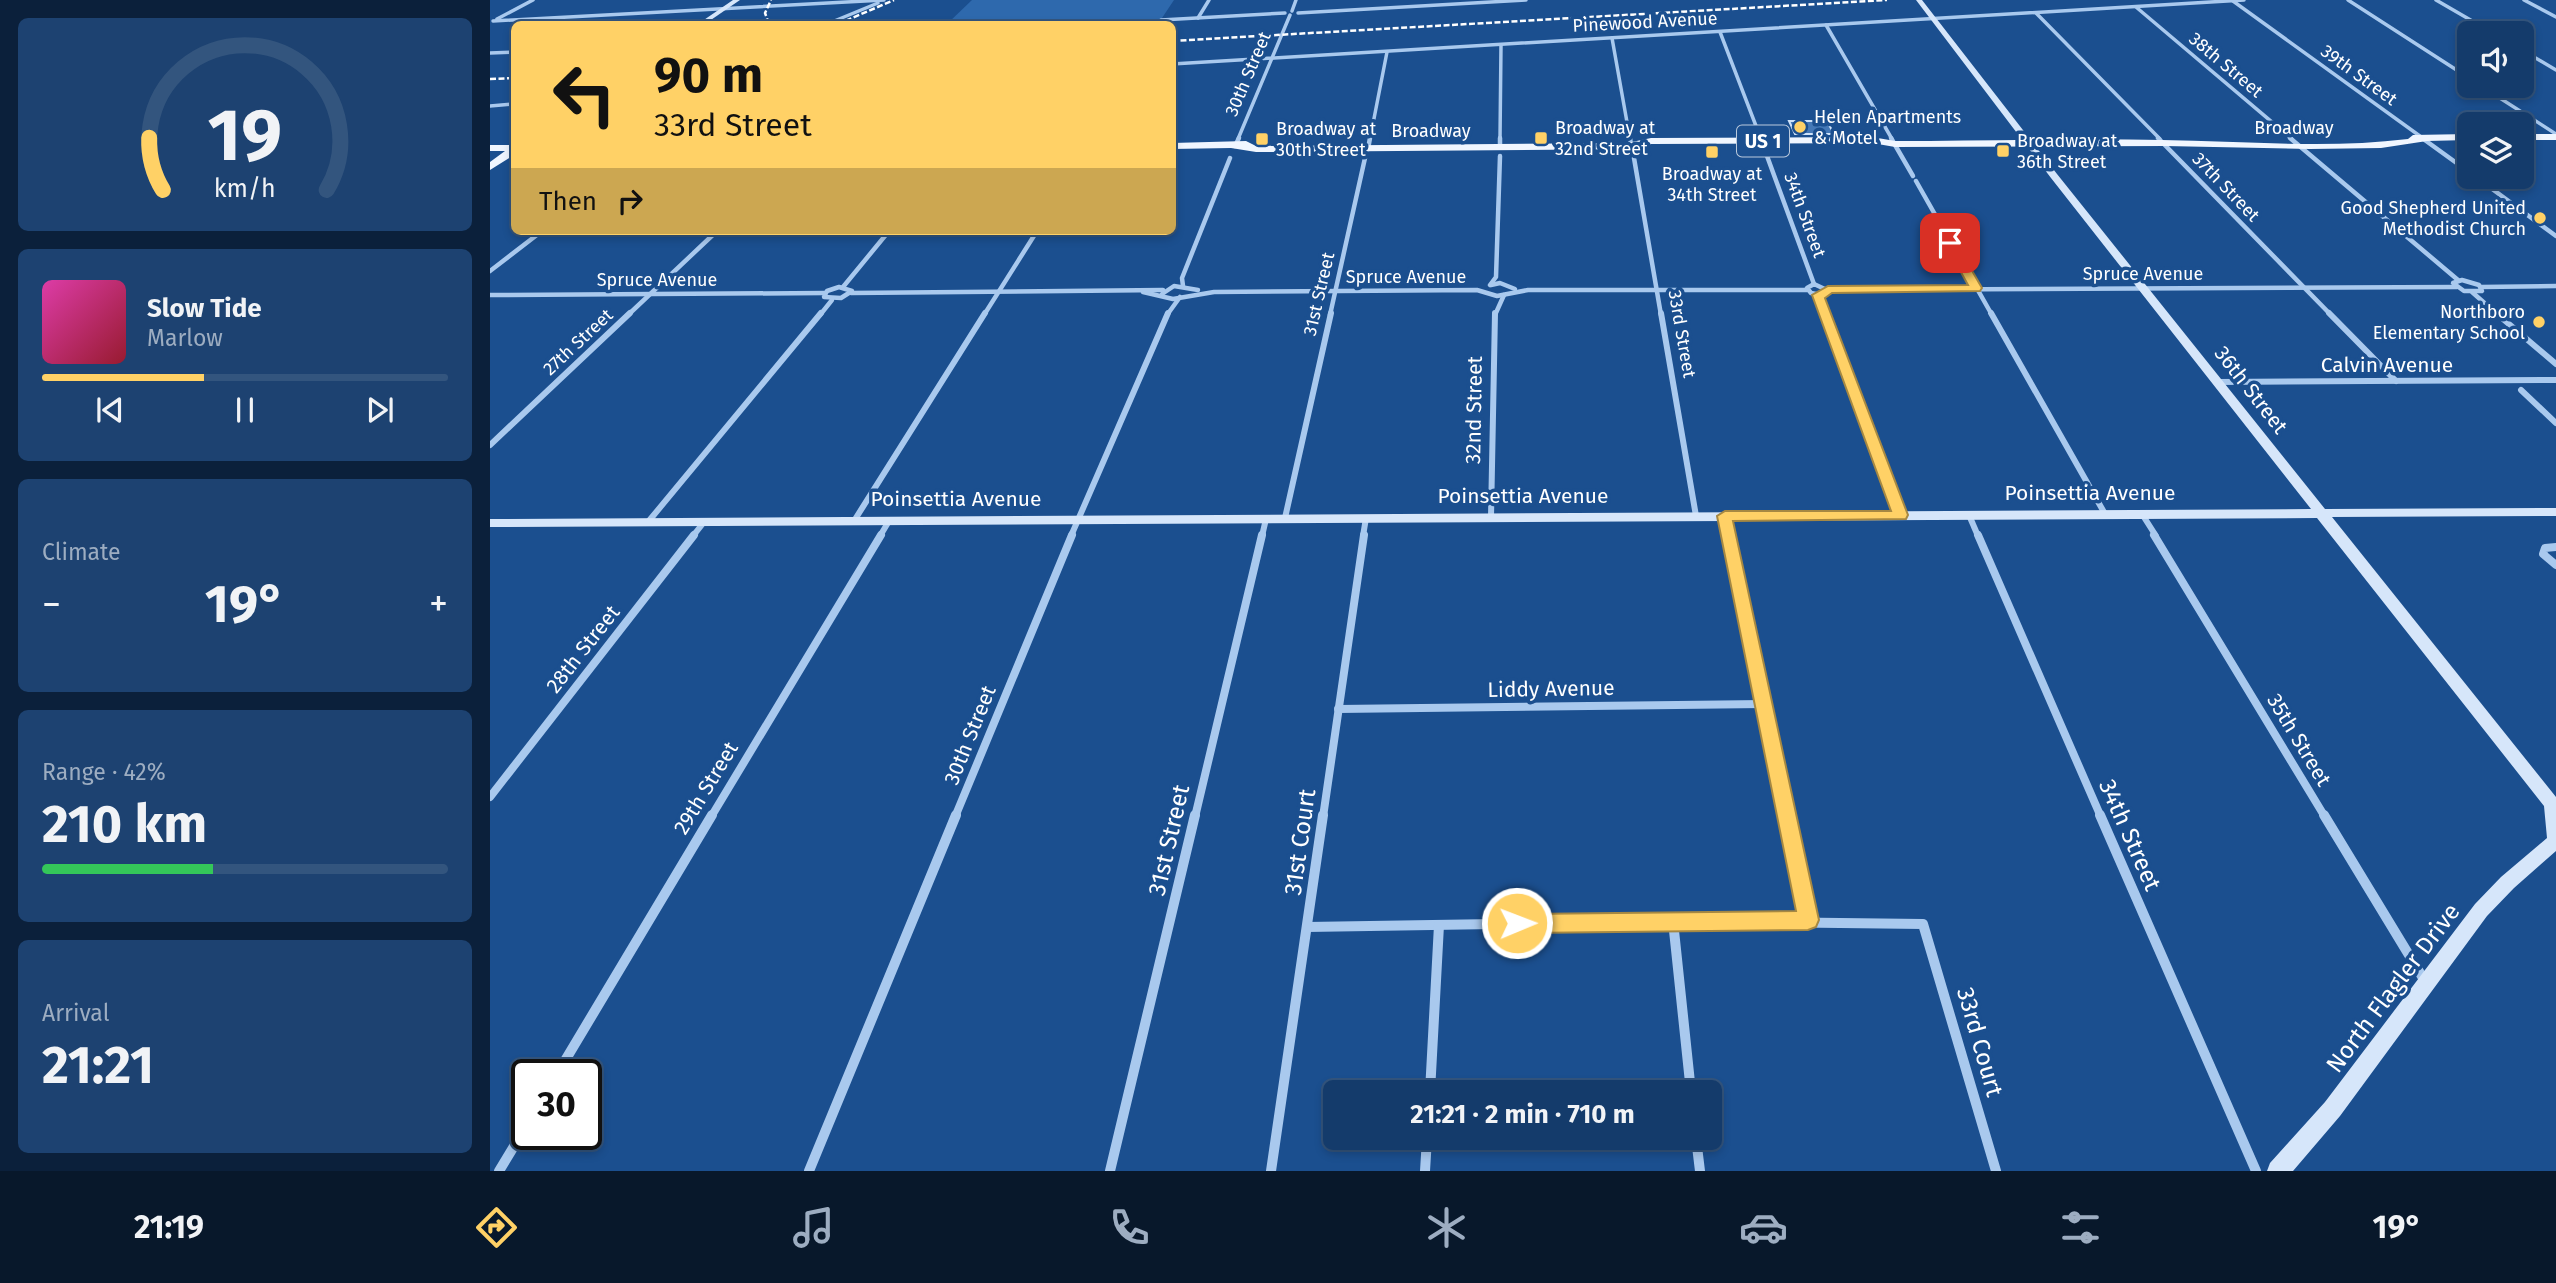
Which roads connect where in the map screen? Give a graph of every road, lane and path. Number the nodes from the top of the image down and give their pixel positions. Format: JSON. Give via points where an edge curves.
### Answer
{"nodes":[{"id":1,"x":533,"y":0,"type":"edge"},
{"id":2,"x":737,"y":0,"type":"edge"},
{"id":3,"x":884,"y":0,"type":"edge"},
{"id":4,"x":1209,"y":0,"type":"edge"},
{"id":5,"x":1296,"y":0,"type":"edge"},
{"id":6,"x":1384,"y":0,"type":"edge"},
{"id":7,"x":1526,"y":0,"type":"edge"},
{"id":8,"x":1919,"y":0,"type":"edge"},
{"id":9,"x":2244,"y":0,"type":"edge"},
{"id":10,"x":2348,"y":0,"type":"edge"},
{"id":11,"x":2436,"y":0,"type":"edge"},
{"id":12,"x":2524,"y":0,"type":"edge"},
{"id":13,"x":2232,"y":1,"type":"edge"},
{"id":14,"x":1470,"y":2,"type":"edge"},
{"id":15,"x":2135,"y":7,"type":"junction"},
{"id":16,"x":1382,"y":8,"type":"junction"},
{"id":17,"x":724,"y":9,"type":"junction"},
{"id":18,"x":1289,"y":13,"type":"junction"},
{"id":19,"x":2036,"y":13,"type":"junction"},
{"id":20,"x":2556,"y":17,"type":"edge"},
{"id":21,"x":1198,"y":18,"type":"junction"},
{"id":22,"x":1934,"y":19,"type":"junction"},
{"id":23,"x":1160,"y":20,"type":"dead end"},
{"id":24,"x":706,"y":21,"type":"edge"},
{"id":25,"x":834,"y":21,"type":"edge"},
{"id":26,"x":2472,"y":21,"type":"edge"},
{"id":27,"x":491,"y":22,"type":"edge"},
{"id":28,"x":1826,"y":25,"type":"junction"},
{"id":29,"x":1720,"y":32,"type":"junction"},
{"id":30,"x":1612,"y":38,"type":"junction"},
{"id":31,"x":1501,"y":45,"type":"junction"},
{"id":32,"x":511,"y":52,"type":"edge"},
{"id":33,"x":1387,"y":52,"type":"junction"},
{"id":34,"x":490,"y":53,"type":"edge"},
{"id":35,"x":2534,"y":57,"type":"edge"},
{"id":36,"x":1273,"y":59,"type":"junction"},
{"id":37,"x":1176,"y":65,"type":"edge"},
{"id":38,"x":2556,"y":69,"type":"edge"},
{"id":39,"x":2457,"y":70,"type":"edge"},
{"id":40,"x":2499,"y":98,"type":"edge"},
{"id":41,"x":511,"y":104,"type":"edge"},
{"id":42,"x":490,"y":106,"type":"edge"},
{"id":43,"x":2556,"y":136,"type":"edge"},
{"id":44,"x":2534,"y":137,"type":"edge"},
{"id":45,"x":2457,"y":138,"type":"edge"},
{"id":46,"x":2424,"y":139,"type":"junction"},
{"id":47,"x":2296,"y":142,"type":"junction"},
{"id":48,"x":2165,"y":143,"type":"junction"},
{"id":49,"x":1895,"y":144,"type":"junction"},
{"id":50,"x":2030,"y":144,"type":"junction"},
{"id":51,"x":1631,"y":145,"type":"junction"},
{"id":52,"x":1176,"y":146,"type":"edge"},
{"id":53,"x":1235,"y":146,"type":"junction"},
{"id":54,"x":490,"y":148,"type":"edge"},
{"id":55,"x":1764,"y":148,"type":"junction"},
{"id":56,"x":511,"y":149,"type":"edge"},
{"id":57,"x":1367,"y":150,"type":"junction"},
{"id":58,"x":511,"y":151,"type":"edge"},
{"id":59,"x":1500,"y":151,"type":"junction"},
{"id":60,"x":1230,"y":158,"type":"dead end"},
{"id":61,"x":1634,"y":158,"type":"dead end"},
{"id":62,"x":2457,"y":163,"type":"edge"},
{"id":63,"x":490,"y":167,"type":"edge"},
{"id":64,"x":2492,"y":189,"type":"edge"},
{"id":65,"x":537,"y":235,"type":"edge"},
{"id":66,"x":713,"y":235,"type":"edge"},
{"id":67,"x":886,"y":235,"type":"edge"},
{"id":68,"x":1034,"y":235,"type":"edge"},
{"id":69,"x":2556,"y":236,"type":"edge"},
{"id":70,"x":490,"y":271,"type":"edge"},
{"id":71,"x":1496,"y":276,"type":"junction"},
{"id":72,"x":1182,"y":278,"type":"junction"},
{"id":73,"x":2458,"y":280,"type":"junction"},
{"id":74,"x":1503,"y":284,"type":"junction"},
{"id":75,"x":1814,"y":284,"type":"junction"},
{"id":76,"x":1170,"y":286,"type":"junction"},
{"id":77,"x":2556,"y":286,"type":"edge"},
{"id":78,"x":843,"y":287,"type":"junction"},
{"id":79,"x":2304,"y":287,"type":"junction"},
{"id":80,"x":2481,"y":287,"type":"junction"},
{"id":81,"x":1976,"y":288,"type":"junction"},
{"id":82,"x":2144,"y":288,"type":"junction"},
{"id":83,"x":2457,"y":288,"type":"junction"},
{"id":84,"x":1489,"y":290,"type":"junction"},
{"id":85,"x":1656,"y":290,"type":"junction"},
{"id":86,"x":1807,"y":290,"type":"junction"},
{"id":87,"x":1828,"y":290,"type":"junction"},
{"id":88,"x":1335,"y":291,"type":"junction"},
{"id":89,"x":998,"y":292,"type":"junction"},
{"id":90,"x":1183,"y":292,"type":"junction"},
{"id":91,"x":1508,"y":292,"type":"junction"},
{"id":92,"x":2472,"y":292,"type":"junction"},
{"id":93,"x":825,"y":293,"type":"junction"},
{"id":94,"x":850,"y":293,"type":"junction"},
{"id":95,"x":650,"y":294,"type":"junction"},
{"id":96,"x":1164,"y":294,"type":"junction"},
{"id":97,"x":490,"y":295,"type":"edge"},
{"id":98,"x":1818,"y":295,"type":"junction"},
{"id":99,"x":832,"y":300,"type":"junction"},
{"id":100,"x":1497,"y":304,"type":"junction"},
{"id":101,"x":1167,"y":314,"type":"junction"},
{"id":102,"x":2556,"y":364,"type":"edge"},
{"id":103,"x":2556,"y":380,"type":"edge"},
{"id":104,"x":2396,"y":381,"type":"junction"},
{"id":105,"x":2218,"y":382,"type":"junction"},
{"id":106,"x":2521,"y":390,"type":"dead end"},
{"id":107,"x":2556,"y":423,"type":"edge"},
{"id":108,"x":490,"y":445,"type":"edge"},
{"id":109,"x":2556,"y":512,"type":"edge"},
{"id":110,"x":2321,"y":513,"type":"junction"},
{"id":111,"x":2105,"y":514,"type":"junction"},
{"id":112,"x":2142,"y":514,"type":"junction"},
{"id":113,"x":1900,"y":515,"type":"junction"},
{"id":114,"x":1969,"y":515,"type":"junction"},
{"id":115,"x":1696,"y":516,"type":"junction"},
{"id":116,"x":1725,"y":516,"type":"junction"},
{"id":117,"x":1491,"y":517,"type":"junction"},
{"id":118,"x":1366,"y":518,"type":"junction"},
{"id":119,"x":1266,"y":519,"type":"junction"},
{"id":120,"x":1285,"y":519,"type":"junction"},
{"id":121,"x":889,"y":520,"type":"junction"},
{"id":122,"x":1078,"y":520,"type":"junction"},
{"id":123,"x":853,"y":521,"type":"junction"},
{"id":124,"x":648,"y":522,"type":"junction"},
{"id":125,"x":704,"y":522,"type":"junction"},
{"id":126,"x":490,"y":523,"type":"edge"},
{"id":127,"x":2556,"y":547,"type":"edge"},
{"id":128,"x":2556,"y":565,"type":"edge"},
{"id":129,"x":1764,"y":704,"type":"junction"},
{"id":130,"x":1338,"y":709,"type":"junction"},
{"id":131,"x":490,"y":797,"type":"edge"},
{"id":132,"x":2554,"y":804,"type":"edge"},
{"id":133,"x":2556,"y":840,"type":"edge"},
{"id":134,"x":1808,"y":920,"type":"junction"},
{"id":135,"x":1673,"y":921,"type":"junction"},
{"id":136,"x":1439,"y":925,"type":"junction"},
{"id":137,"x":1307,"y":927,"type":"junction"},
{"id":138,"x":2426,"y":984,"type":"junction"},
{"id":139,"x":566,"y":1059,"type":"edge"},
{"id":140,"x":1431,"y":1080,"type":"edge"},
{"id":141,"x":1690,"y":1080,"type":"edge"},
{"id":142,"x":512,"y":1150,"type":"edge"},
{"id":143,"x":1427,"y":1150,"type":"edge"},
{"id":144,"x":1697,"y":1150,"type":"edge"},
{"id":145,"x":499,"y":1171,"type":"edge"},
{"id":146,"x":808,"y":1171,"type":"edge"},
{"id":147,"x":1110,"y":1171,"type":"edge"},
{"id":148,"x":1271,"y":1171,"type":"edge"},
{"id":149,"x":1426,"y":1171,"type":"edge"},
{"id":150,"x":1700,"y":1171,"type":"edge"},
{"id":151,"x":1996,"y":1171,"type":"edge"},
{"id":152,"x":2256,"y":1171,"type":"edge"},
{"id":153,"x":2278,"y":1171,"type":"edge"}],
"edges":[{"from":1,"to":27,"type":"street"},
{"from":2,"to":17,"type":"street"},
{"from":3,"to":17,"type":"street"},
{"from":3,"to":25,"type":"street"},
{"from":4,"to":21,"type":"street"},
{"from":5,"to":18,"type":"street","name":"30th Street"},
{"from":6,"to":16,"type":"street"},
{"from":7,"to":14,"type":"street"},
{"from":8,"to":22,"type":"street","name":"36th Street"},
{"from":9,"to":13,"type":"street","name":"Pinewood Avenue"},
{"from":10,"to":39,"type":"street"},
{"from":11,"to":26,"type":"street"},
{"from":12,"to":20,"type":"street"},
{"from":13,"to":15,"type":"street","name":"Pinewood Avenue"},
{"from":13,"to":46,"type":"street","name":"39th Street"},
{"from":14,"to":16,"type":"street"},
{"from":15,"to":19,"type":"street","name":"Pinewood Avenue"},
{"from":15,"to":47,"type":"street","name":"38th Street"},
{"from":16,"to":18,"type":"street"},
{"from":17,"to":24,"type":"street"},
{"from":17,"to":27,"type":"street"},
{"from":18,"to":21,"type":"street"},
{"from":18,"to":36,"type":"street","name":"30th Street"},
{"from":19,"to":22,"type":"street","name":"Pinewood Avenue"},
{"from":19,"to":48,"type":"street","name":"37th Street"},
{"from":21,"to":23,"type":"street"},
{"from":22,"to":28,"type":"street","name":"Pinewood Avenue"},
{"from":22,"to":50,"type":"street","name":"36th Street"},
{"from":28,"to":29,"type":"street","name":"Pinewood Avenue"},
{"from":28,"to":49,"type":"street"},
{"from":29,"to":30,"type":"street","name":"Pinewood Avenue"},
{"from":29,"to":55,"type":"street","name":"34th Street"},
{"from":30,"to":31,"type":"street","name":"Pinewood Avenue"},
{"from":30,"to":51,"type":"street"},
{"from":31,"to":33,"type":"street","name":"Pinewood Avenue"},
{"from":31,"to":59,"type":"street"},
{"from":32,"to":34,"type":"street"},
{"from":33,"to":36,"type":"street","name":"Pinewood Avenue"},
{"from":33,"to":57,"type":"street","name":"31st Street"},
{"from":35,"to":38,"type":"street"},
{"from":36,"to":37,"type":"street","name":"Pinewood Avenue"},
{"from":36,"to":53,"type":"street","name":"30th Street"},
{"from":40,"to":43,"type":"street"},
{"from":41,"to":42,"type":"street"},
{"from":43,"to":44,"type":"main road"},
{"from":45,"to":46,"type":"main road","name":"Broadway","number":"US 1"},
{"from":46,"to":47,"type":"main road","name":"Broadway","number":"US 1","via":[[2403,143]]},
{"from":46,"to":62,"type":"street","name":"39th Street"},
{"from":47,"to":48,"type":"main road","name":"Broadway","number":"US 1"},
{"from":47,"to":73,"type":"street","name":"38th Street"},
{"from":48,"to":50,"type":"main road","name":"Broadway","number":"US 1"},
{"from":48,"to":79,"type":"street","name":"37th Street"},
{"from":49,"to":50,"type":"main road","name":"Broadway","number":"US 1"},
{"from":49,"to":55,"type":"main road","name":"Broadway","number":"US 1"},
{"from":49,"to":81,"type":"street"},
{"from":50,"to":82,"type":"street","name":"36th Street"},
{"from":51,"to":55,"type":"main road","name":"Broadway","number":"US 1"},
{"from":51,"to":59,"type":"main road","name":"Broadway","number":"US 1"},
{"from":52,"to":53,"type":"main road","name":"Broadway","number":"US 1"},
{"from":53,"to":57,"type":"main road","name":"Broadway","number":"US 1"},
{"from":54,"to":56,"type":"main road"},
{"from":55,"to":75,"type":"street","name":"34th Street"},
{"from":57,"to":59,"type":"main road","name":"Broadway","number":"US 1"},
{"from":57,"to":88,"type":"street","name":"31st Street"},
{"from":58,"to":63,"type":"main road"},
{"from":59,"to":71,"type":"street"},
{"from":60,"to":72,"type":"street"},
{"from":61,"to":85,"type":"street","name":"33rd Street"},
{"from":64,"to":69,"type":"street"},
{"from":65,"to":70,"type":"street"},
{"from":66,"to":95,"type":"street","name":"27th Street"},
{"from":67,"to":78,"type":"street"},
{"from":68,"to":89,"type":"street"},
{"from":71,"to":74,"type":"street"},
{"from":71,"to":84,"type":"street"},
{"from":72,"to":76,"type":"street"},
{"from":72,"to":90,"type":"street"},
{"from":73,"to":80,"type":"street"},
{"from":73,"to":83,"type":"street","via":[[2453,283]]},
{"from":74,"to":84,"type":"street"},
{"from":74,"to":91,"type":"street"},
{"from":75,"to":86,"type":"street"},
{"from":75,"to":87,"type":"street"},
{"from":76,"to":90,"type":"street"},
{"from":76,"to":96,"type":"street"},
{"from":77,"to":80,"type":"street"},
{"from":78,"to":93,"type":"street","name":"Spruce Avenue"},
{"from":78,"to":94,"type":"street","via":[[850,288]]},
{"from":79,"to":82,"type":"street","name":"Spruce Avenue"},
{"from":79,"to":83,"type":"street","name":"Spruce Avenue"},
{"from":79,"to":104,"type":"street","name":"37th Street"},
{"from":80,"to":92,"type":"street","via":[[2482,291]]},
{"from":81,"to":82,"type":"street","name":"Spruce Avenue"},
{"from":81,"to":87,"type":"street","name":"Spruce Avenue"},
{"from":81,"to":111,"type":"street"},
{"from":82,"to":105,"type":"street","name":"36th Street"},
{"from":83,"to":92,"type":"street","name":"Spruce Avenue"},
{"from":84,"to":88,"type":"street","name":"Spruce Avenue"},
{"from":84,"to":91,"type":"street"},
{"from":84,"to":100,"type":"street","name":"32nd Street"},
{"from":85,"to":86,"type":"street"},
{"from":85,"to":91,"type":"street"},
{"from":85,"to":115,"type":"street","name":"33rd Street"},
{"from":86,"to":98,"type":"street"},
{"from":87,"to":98,"type":"street"},
{"from":88,"to":90,"type":"street","name":"Spruce Avenue"},
{"from":88,"to":120,"type":"street","name":"31st Street"},
{"from":89,"to":94,"type":"street"},
{"from":89,"to":96,"type":"street"},
{"from":89,"to":123,"type":"street"},
{"from":90,"to":96,"type":"street"},
{"from":90,"to":101,"type":"street","name":"30th Street"},
{"from":91,"to":100,"type":"street"},
{"from":92,"to":102,"type":"street"},
{"from":93,"to":95,"type":"street","name":"Spruce Avenue"},
{"from":93,"to":99,"type":"street","via":[[824,297]]},
{"from":94,"to":99,"type":"street"},
{"from":95,"to":97,"type":"street","name":"Spruce Avenue"},
{"from":95,"to":108,"type":"street","name":"27th Street"},
{"from":96,"to":101,"type":"street","name":"30th Street"},
{"from":98,"to":113,"type":"street"},
{"from":99,"to":124,"type":"street"},
{"from":100,"to":117,"type":"street","name":"32nd Street"},
{"from":101,"to":122,"type":"street","name":"30th Street"},
{"from":103,"to":104,"type":"street","name":"Calvin Avenue"},
{"from":104,"to":105,"type":"street","name":"Calvin Avenue"},
{"from":105,"to":110,"type":"street","name":"36th Street"},
{"from":106,"to":107,"type":"street"},
{"from":109,"to":110,"type":"street","name":"Poinsettia Avenue"},
{"from":110,"to":112,"type":"street","name":"Poinsettia Avenue"},
{"from":110,"to":132,"type":"street","name":"36th Street"},
{"from":111,"to":112,"type":"street","name":"Poinsettia Avenue"},
{"from":111,"to":114,"type":"street","name":"Poinsettia Avenue"},
{"from":112,"to":138,"type":"street","name":"35th Street"},
{"from":113,"to":114,"type":"street","name":"Poinsettia Avenue"},
{"from":113,"to":116,"type":"street","name":"Poinsettia Avenue"},
{"from":114,"to":152,"type":"street","name":"34th Street"},
{"from":115,"to":116,"type":"street","name":"Poinsettia Avenue"},
{"from":115,"to":117,"type":"street","name":"Poinsettia Avenue"},
{"from":116,"to":129,"type":"street"},
{"from":117,"to":118,"type":"street","name":"Poinsettia Avenue"},
{"from":118,"to":120,"type":"street","name":"Poinsettia Avenue"},
{"from":118,"to":130,"type":"street","name":"31st Court"},
{"from":119,"to":120,"type":"street","name":"Poinsettia Avenue"},
{"from":119,"to":122,"type":"street","name":"Poinsettia Avenue"},
{"from":119,"to":147,"type":"street","name":"31st Street"},
{"from":121,"to":122,"type":"street","name":"Poinsettia Avenue"},
{"from":121,"to":123,"type":"street","name":"Poinsettia Avenue"},
{"from":121,"to":139,"type":"street","name":"29th Street"},
{"from":122,"to":146,"type":"street","name":"30th Street"},
{"from":123,"to":125,"type":"street","name":"Poinsettia Avenue"},
{"from":124,"to":125,"type":"street","name":"Poinsettia Avenue"},
{"from":124,"to":126,"type":"street","name":"Poinsettia Avenue"},
{"from":125,"to":131,"type":"street","name":"28th Street"},
{"from":127,"to":128,"type":"street","via":[[2545,548],[2543,554]]},
{"from":129,"to":130,"type":"street","name":"Liddy Avenue"},
{"from":129,"to":134,"type":"street"},
{"from":130,"to":137,"type":"street","name":"31st Court"},
{"from":132,"to":133,"type":"street","name":"North Flagler Drive"},
{"from":133,"to":138,"type":"street","name":"North Flagler Drive","via":[[2482,910]]},
{"from":134,"to":135,"type":"street"},
{"from":134,"to":151,"type":"street","name":"33rd Court","via":[[1923,924]]},
{"from":135,"to":136,"type":"street"},
{"from":135,"to":141,"type":"street"},
{"from":136,"to":137,"type":"street"},
{"from":136,"to":140,"type":"street"},
{"from":137,"to":148,"type":"street","name":"31st Court"},
{"from":138,"to":153,"type":"street","name":"North Flagler Drive","via":[[2311,1138]]},
{"from":142,"to":145,"type":"street"},
{"from":143,"to":149,"type":"street"},
{"from":144,"to":150,"type":"street"}]}
